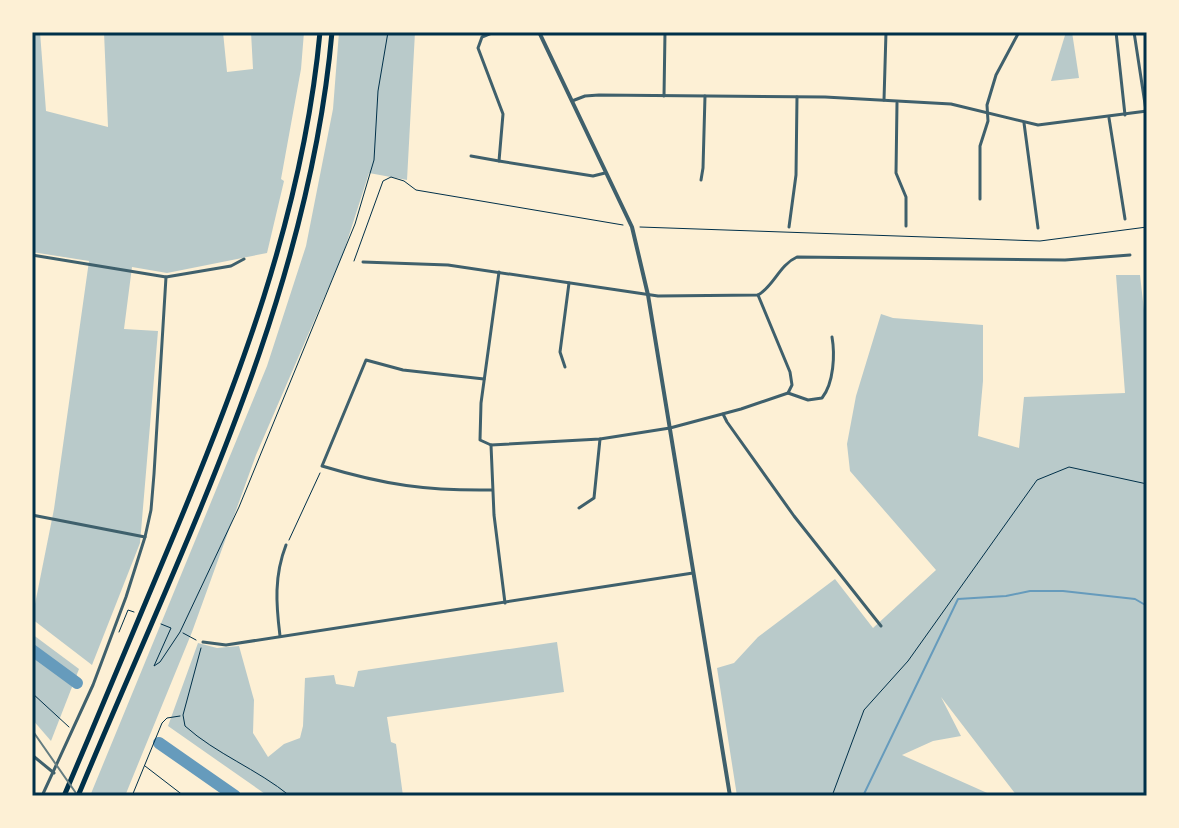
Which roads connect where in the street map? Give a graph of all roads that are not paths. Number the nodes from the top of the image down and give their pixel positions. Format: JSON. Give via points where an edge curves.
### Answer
{"nodes":[{"id":1,"x":320,"y":32,"type":"edge"},
{"id":2,"x":332,"y":32,"type":"edge"},
{"id":3,"x":494,"y":32,"type":"edge"},
{"id":4,"x":539,"y":32,"type":"edge"},
{"id":5,"x":665,"y":32,"type":"edge"},
{"id":6,"x":886,"y":32,"type":"edge"},
{"id":7,"x":1019,"y":32,"type":"edge"},
{"id":8,"x":1116,"y":32,"type":"edge"},
{"id":9,"x":1134,"y":32,"type":"edge"},
{"id":10,"x":664,"y":96,"type":"junction"},
{"id":11,"x":705,"y":96,"type":"junction"},
{"id":12,"x":797,"y":97,"type":"junction"},
{"id":13,"x":572,"y":101,"type":"junction"},
{"id":14,"x":883,"y":101,"type":"junction"},
{"id":15,"x":897,"y":103,"type":"junction"},
{"id":16,"x":1147,"y":111,"type":"edge"},
{"id":17,"x":987,"y":113,"type":"junction"},
{"id":18,"x":1125,"y":115,"type":"junction"},
{"id":19,"x":1147,"y":117,"type":"edge"},
{"id":20,"x":1109,"y":118,"type":"junction"},
{"id":21,"x":1024,"y":123,"type":"junction"},
{"id":22,"x":471,"y":156,"type":"dead end"},
{"id":23,"x":499,"y":161,"type":"junction"},
{"id":24,"x":605,"y":173,"type":"junction"},
{"id":25,"x":701,"y":180,"type":"dead end"},
{"id":26,"x":980,"y":199,"type":"dead end"},
{"id":27,"x":1125,"y":219,"type":"dead end"},
{"id":28,"x":906,"y":226,"type":"dead end"},
{"id":29,"x":789,"y":227,"type":"dead end"},
{"id":30,"x":1038,"y":228,"type":"dead end"},
{"id":31,"x":32,"y":255,"type":"edge"},
{"id":32,"x":1130,"y":255,"type":"dead end"},
{"id":33,"x":244,"y":259,"type":"dead end"},
{"id":34,"x":363,"y":262,"type":"dead end"},
{"id":35,"x":499,"y":272,"type":"junction"},
{"id":36,"x":166,"y":277,"type":"junction"},
{"id":37,"x":569,"y":283,"type":"junction"},
{"id":38,"x":648,"y":295,"type":"junction"},
{"id":39,"x":758,"y":295,"type":"junction"},
{"id":40,"x":832,"y":337,"type":"dead end"},
{"id":41,"x":565,"y":367,"type":"dead end"},
{"id":42,"x":484,"y":379,"type":"junction"},
{"id":43,"x":788,"y":393,"type":"junction"},
{"id":44,"x":723,"y":414,"type":"junction"},
{"id":45,"x":670,"y":428,"type":"junction"},
{"id":46,"x":600,"y":439,"type":"junction"},
{"id":47,"x":491,"y":445,"type":"junction"},
{"id":48,"x":492,"y":490,"type":"junction"},
{"id":49,"x":579,"y":508,"type":"dead end"},
{"id":50,"x":32,"y":515,"type":"edge"},
{"id":51,"x":145,"y":537,"type":"junction"},
{"id":52,"x":286,"y":545,"type":"road end"},
{"id":53,"x":693,"y":573,"type":"junction"},
{"id":54,"x":505,"y":603,"type":"junction"},
{"id":55,"x":881,"y":626,"type":"dead end"},
{"id":56,"x":280,"y":636,"type":"junction"},
{"id":57,"x":203,"y":642,"type":"road end"},
{"id":58,"x":32,"y":755,"type":"edge"},
{"id":59,"x":54,"y":773,"type":"junction"},
{"id":60,"x":42,"y":796,"type":"edge"},
{"id":61,"x":64,"y":796,"type":"edge"},
{"id":62,"x":78,"y":796,"type":"edge"},
{"id":63,"x":730,"y":796,"type":"edge"}],
"edges":[{"from":1,"to":61,"type":"highway","via":[[298,171],[257,325]]},
{"from":2,"to":62,"type":"highway","via":[[313,158],[269,327]]},
{"from":3,"to":23,"type":"street","via":[[482,37],[478,48],[503,114]]},
{"from":4,"to":13,"type":"street"},
{"from":5,"to":10,"type":"street"},
{"from":6,"to":14,"type":"street"},
{"from":7,"to":17,"type":"street","via":[[996,75]]},
{"from":8,"to":18,"type":"street"},
{"from":9,"to":16,"type":"street"},
{"from":10,"to":11,"type":"street"},
{"from":10,"to":13,"type":"street","via":[[585,96]]},
{"from":11,"to":12,"type":"street"},
{"from":11,"to":25,"type":"street"},
{"from":12,"to":14,"type":"street"},
{"from":12,"to":29,"type":"street"},
{"from":13,"to":24,"type":"street"},
{"from":14,"to":15,"type":"street"},
{"from":15,"to":17,"type":"street","via":[[951,104]]},
{"from":15,"to":28,"type":"street","via":[[896,173],[904,188]]},
{"from":16,"to":18,"type":"street"},
{"from":16,"to":19,"type":"street"},
{"from":17,"to":21,"type":"street"},
{"from":17,"to":26,"type":"street","via":[[980,146]]},
{"from":18,"to":20,"type":"street"},
{"from":20,"to":21,"type":"street"},
{"from":20,"to":27,"type":"street"},
{"from":21,"to":30,"type":"street"},
{"from":22,"to":23,"type":"street"},
{"from":23,"to":24,"type":"street","via":[[593,176]]},
{"from":24,"to":38,"type":"street","via":[[632,227]]},
{"from":31,"to":36,"type":"street"},
{"from":32,"to":39,"type":"street","via":[[1065,260],[797,257],[785,263]]},
{"from":33,"to":36,"type":"street"},
{"from":34,"to":35,"type":"street"},
{"from":35,"to":37,"type":"street"},
{"from":35,"to":42,"type":"street"},
{"from":36,"to":51,"type":"street"},
{"from":37,"to":38,"type":"street"},
{"from":37,"to":41,"type":"street","via":[[560,352]]},
{"from":38,"to":39,"type":"street"},
{"from":38,"to":45,"type":"street"},
{"from":39,"to":43,"type":"street","via":[[790,372]]},
{"from":40,"to":43,"type":"street","via":[[834,360],[827,393],[808,400]]},
{"from":42,"to":47,"type":"street","via":[[480,440]]},
{"from":42,"to":48,"type":"street","via":[[366,360],[322,466],[369,481],[430,490]]},
{"from":43,"to":44,"type":"street"},
{"from":44,"to":45,"type":"street"},
{"from":44,"to":55,"type":"street","via":[[794,516]]},
{"from":45,"to":46,"type":"street"},
{"from":45,"to":53,"type":"street"},
{"from":46,"to":47,"type":"street"},
{"from":46,"to":49,"type":"street","via":[[594,498]]},
{"from":47,"to":48,"type":"street"},
{"from":48,"to":54,"type":"street"},
{"from":50,"to":51,"type":"street"},
{"from":51,"to":59,"type":"street"},
{"from":52,"to":56,"type":"street","via":[[278,564],[275,601]]},
{"from":53,"to":54,"type":"street"},
{"from":53,"to":63,"type":"street"},
{"from":54,"to":56,"type":"street"},
{"from":56,"to":57,"type":"street","via":[[226,645]]},
{"from":58,"to":59,"type":"street"},
{"from":59,"to":60,"type":"street"}]}
